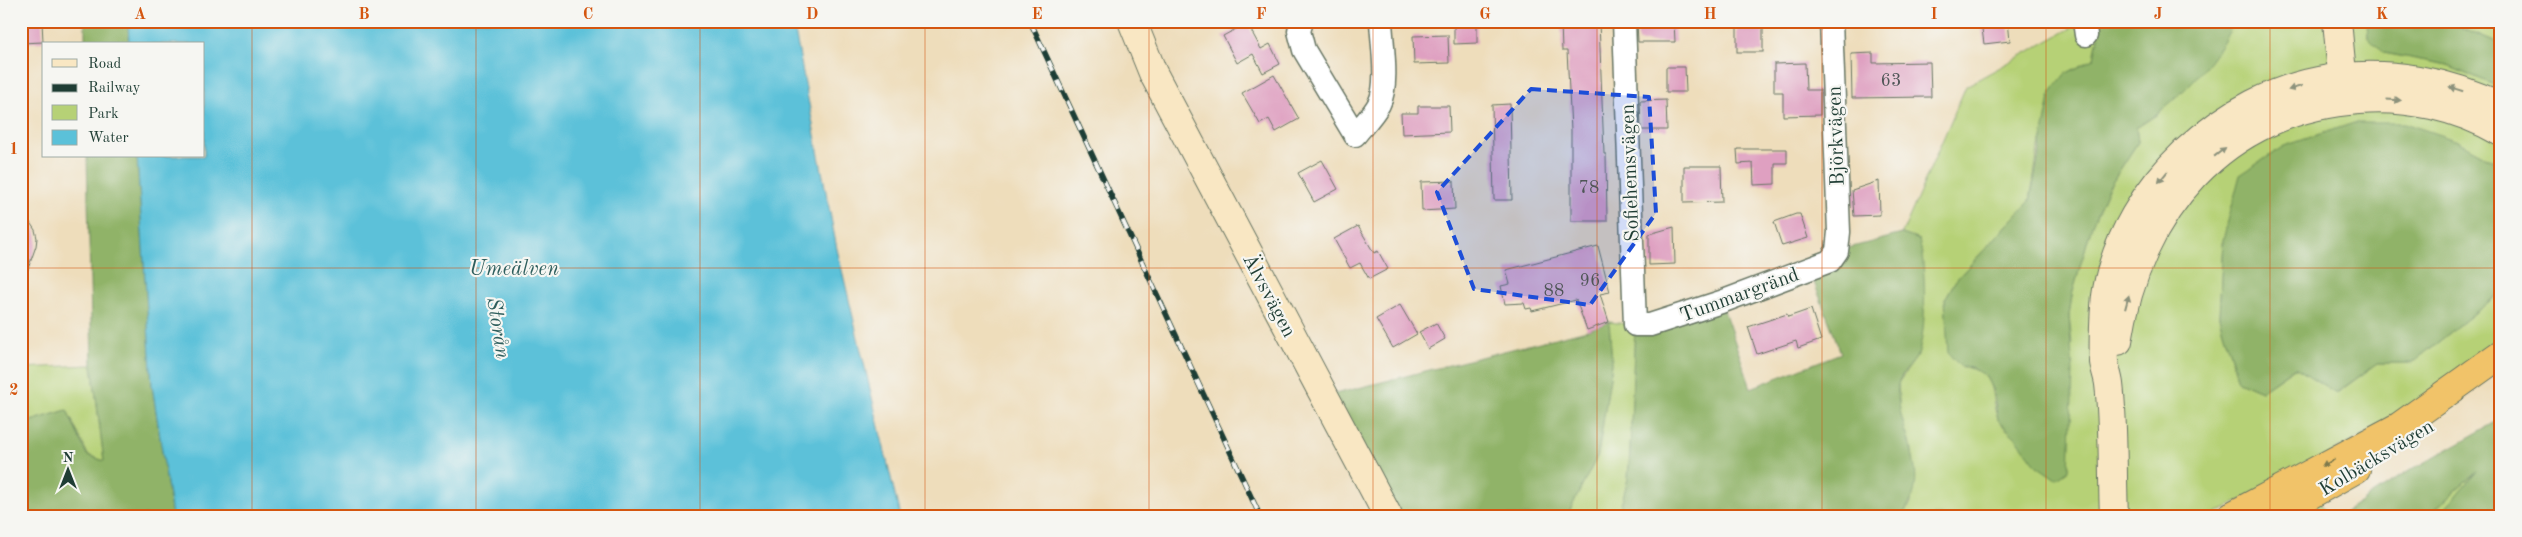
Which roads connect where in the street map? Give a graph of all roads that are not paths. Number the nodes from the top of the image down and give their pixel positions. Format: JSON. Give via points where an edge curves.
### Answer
{"nodes":[{"id":1,"x":1113,"y":21,"type":"edge"},
{"id":2,"x":1132,"y":21,"type":"edge"},
{"id":3,"x":1302,"y":21,"type":"edge"},
{"id":4,"x":1381,"y":21,"type":"edge"},
{"id":5,"x":1624,"y":21,"type":"edge"},
{"id":6,"x":1831,"y":21,"type":"edge"},
{"id":7,"x":2337,"y":21,"type":"edge"},
{"id":8,"x":1153,"y":73,"type":"junction"},
{"id":9,"x":2344,"y":89,"type":"junction"},
{"id":10,"x":2501,"y":107,"type":"edge"},
{"id":11,"x":2501,"y":132,"type":"edge"},
{"id":12,"x":1837,"y":251,"type":"joint"},
{"id":13,"x":1635,"y":325,"type":"joint"},
{"id":14,"x":2501,"y":354,"type":"edge"},
{"id":15,"x":2501,"y":378,"type":"edge"},
{"id":16,"x":2394,"y":434,"type":"junction"},
{"id":17,"x":1388,"y":516,"type":"edge"},
{"id":18,"x":2114,"y":516,"type":"edge"},
{"id":19,"x":2231,"y":516,"type":"edge"},
{"id":20,"x":2272,"y":516,"type":"edge"}],
"edges":[{"from":1,"to":8,"type":"main road","name":"Älvsvägen","via":[[1126,44]]},
{"from":2,"to":8,"type":"main road","name":"Älvsvägen"},
{"from":3,"to":4,"type":"street","via":[[1299,30],[1304,50],[1355,135],[1379,104],[1384,90]]},
{"from":5,"to":13,"type":"street","name":"Sofiehemsvägen"},
{"from":6,"to":12,"type":"street","name":"Björkvägen"},
{"from":7,"to":9,"type":"main road"},
{"from":8,"to":17,"type":"main road","name":"Älvsvägen"},
{"from":10,"to":9,"type":"main road","one_way":true,"via":[[2463,91],[2426,81],[2390,77]]},
{"from":9,"to":11,"type":"main road","one_way":true,"via":[[2454,111]]},
{"from":9,"to":18,"type":"main road","via":[[2249,132],[2213,158],[2179,192],[2152,232],[2122,317],[2109,384]]},
{"from":12,"to":13,"type":"street","name":"Tummargränd","via":[[1830,261],[1721,302],[1650,325]]},
{"from":14,"to":16,"type":"highway","name":"Kolbäcksvägen"},
{"from":15,"to":16,"type":"highway","name":"Kolbäcksvägen","via":[[2452,411]]},
{"from":16,"to":19,"type":"highway","name":"Kolbäcksvägen","one_way":true},
{"from":16,"to":20,"type":"highway","name":"Kolbäcksvägen"}]}
